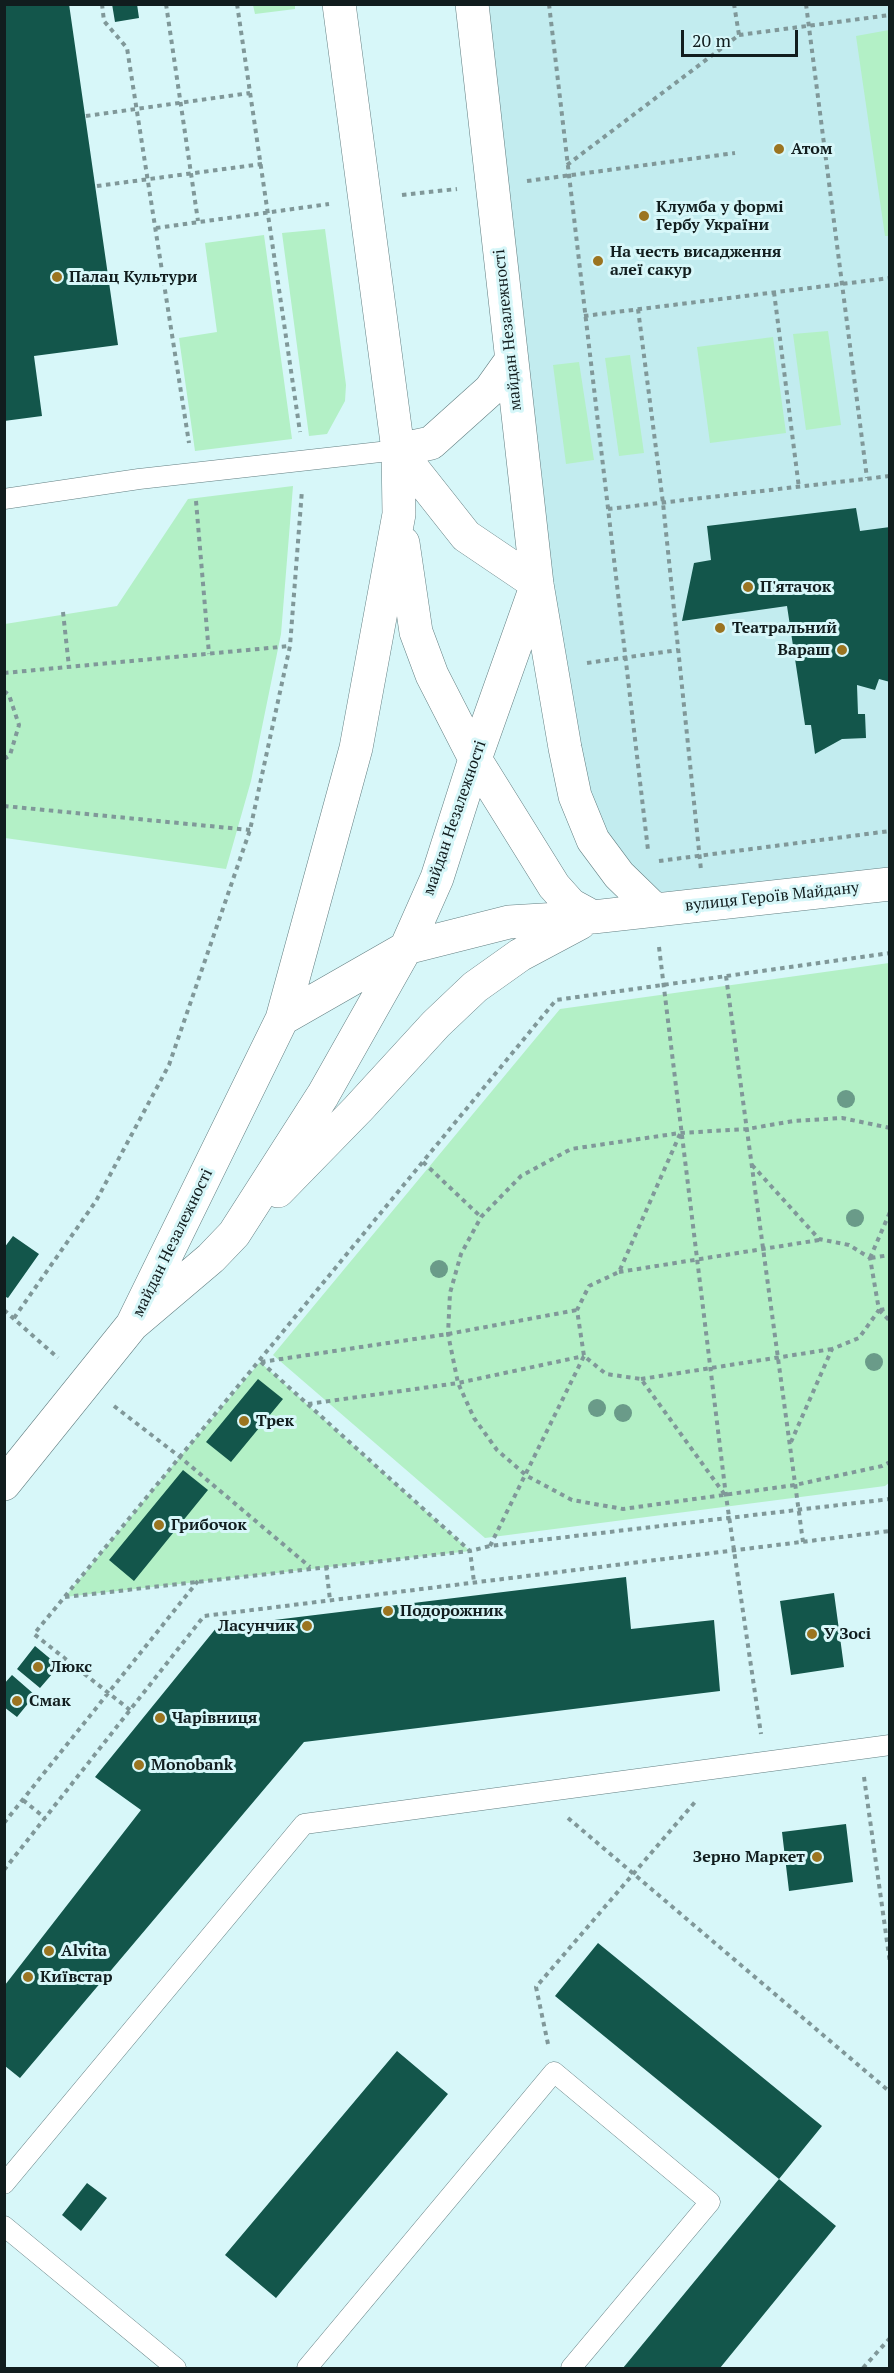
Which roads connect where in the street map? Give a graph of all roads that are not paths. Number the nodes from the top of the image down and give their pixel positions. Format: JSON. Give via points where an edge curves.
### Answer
{"nodes":[{"id":1,"x":339,"y":4,"type":"edge"},
{"id":2,"x":472,"y":4,"type":"edge"},
{"id":3,"x":510,"y":362,"type":"junction"},
{"id":4,"x":398,"y":450,"type":"junction"},
{"id":5,"x":4,"y":499,"type":"edge"},
{"id":6,"x":399,"y":514,"type":"junction"},
{"id":7,"x":537,"y":584,"type":"junction"},
{"id":8,"x":475,"y":759,"type":"junction"},
{"id":9,"x":890,"y":884,"type":"edge"},
{"id":10,"x":655,"y":910,"type":"junction"},
{"id":11,"x":593,"y":917,"type":"junction"},
{"id":12,"x":406,"y":948,"type":"junction"},
{"id":13,"x":282,"y":1019,"type":"junction"},
{"id":14,"x":234,"y":1234,"type":"junction"},
{"id":15,"x":132,"y":1325,"type":"junction"},
{"id":16,"x":4,"y":1484,"type":"edge"},
{"id":17,"x":890,"y":1745,"type":"edge"},
{"id":18,"x":4,"y":2184,"type":"edge"},
{"id":19,"x":4,"y":2226,"type":"edge"},
{"id":20,"x":176,"y":2368,"type":"edge"},
{"id":21,"x":307,"y":2368,"type":"edge"},
{"id":22,"x":571,"y":2368,"type":"edge"}],
"edges":[{"from":1,"to":4,"type":"main road","name":"майдан Незалежності"},
{"from":2,"to":3,"type":"main road","name":"майдан Незалежності"},
{"from":3,"to":4,"type":"main road","via":[[490,390],[431,443]]},
{"from":3,"to":7,"type":"main road","name":"майдан Незалежності"},
{"from":4,"to":5,"type":"lane","via":[[139,479]]},
{"from":4,"to":6,"type":"main road","name":"майдан Незалежності"},
{"from":4,"to":7,"type":"main road","via":[[466,536]]},
{"from":6,"to":8,"type":"main road","via":[[416,632],[432,675]]},
{"from":6,"to":13,"type":"main road","name":"майдан Незалежності","via":[[356,748]]},
{"from":7,"to":8,"type":"main road","name":"майдан Незалежності"},
{"from":7,"to":10,"type":"main road","via":[[575,796],[593,840],[619,875]]},
{"from":8,"to":11,"type":"main road","via":[[554,886],[572,905]]},
{"from":8,"to":12,"type":"main road","name":"майдан Незалежності","via":[[437,878]]},
{"from":9,"to":10,"type":"main road","name":"вулиця Героїв Майдану"},
{"from":10,"to":11,"type":"main road","name":"вулиця Героїв Майдану"},
{"from":11,"to":12,"type":"main road","name":"вулиця Героїв Майдану","via":[[509,921]]},
{"from":11,"to":14,"type":"main road","via":[[547,939],[475,987]]},
{"from":12,"to":13,"type":"main road","name":"вулиця Героїв Майдану"},
{"from":12,"to":14,"type":"main road","name":"майдан Незалежності","via":[[322,1095]]},
{"from":13,"to":15,"type":"main road","name":"майдан Незалежності"},
{"from":14,"to":15,"type":"main road","name":"майдан Незалежності"},
{"from":15,"to":16,"type":"main road"},
{"from":17,"to":18,"type":"lane","via":[[304,1824]]},
{"from":19,"to":20,"type":"lane"},
{"from":21,"to":22,"type":"lane","via":[[554,2072],[710,2202]]}]}
